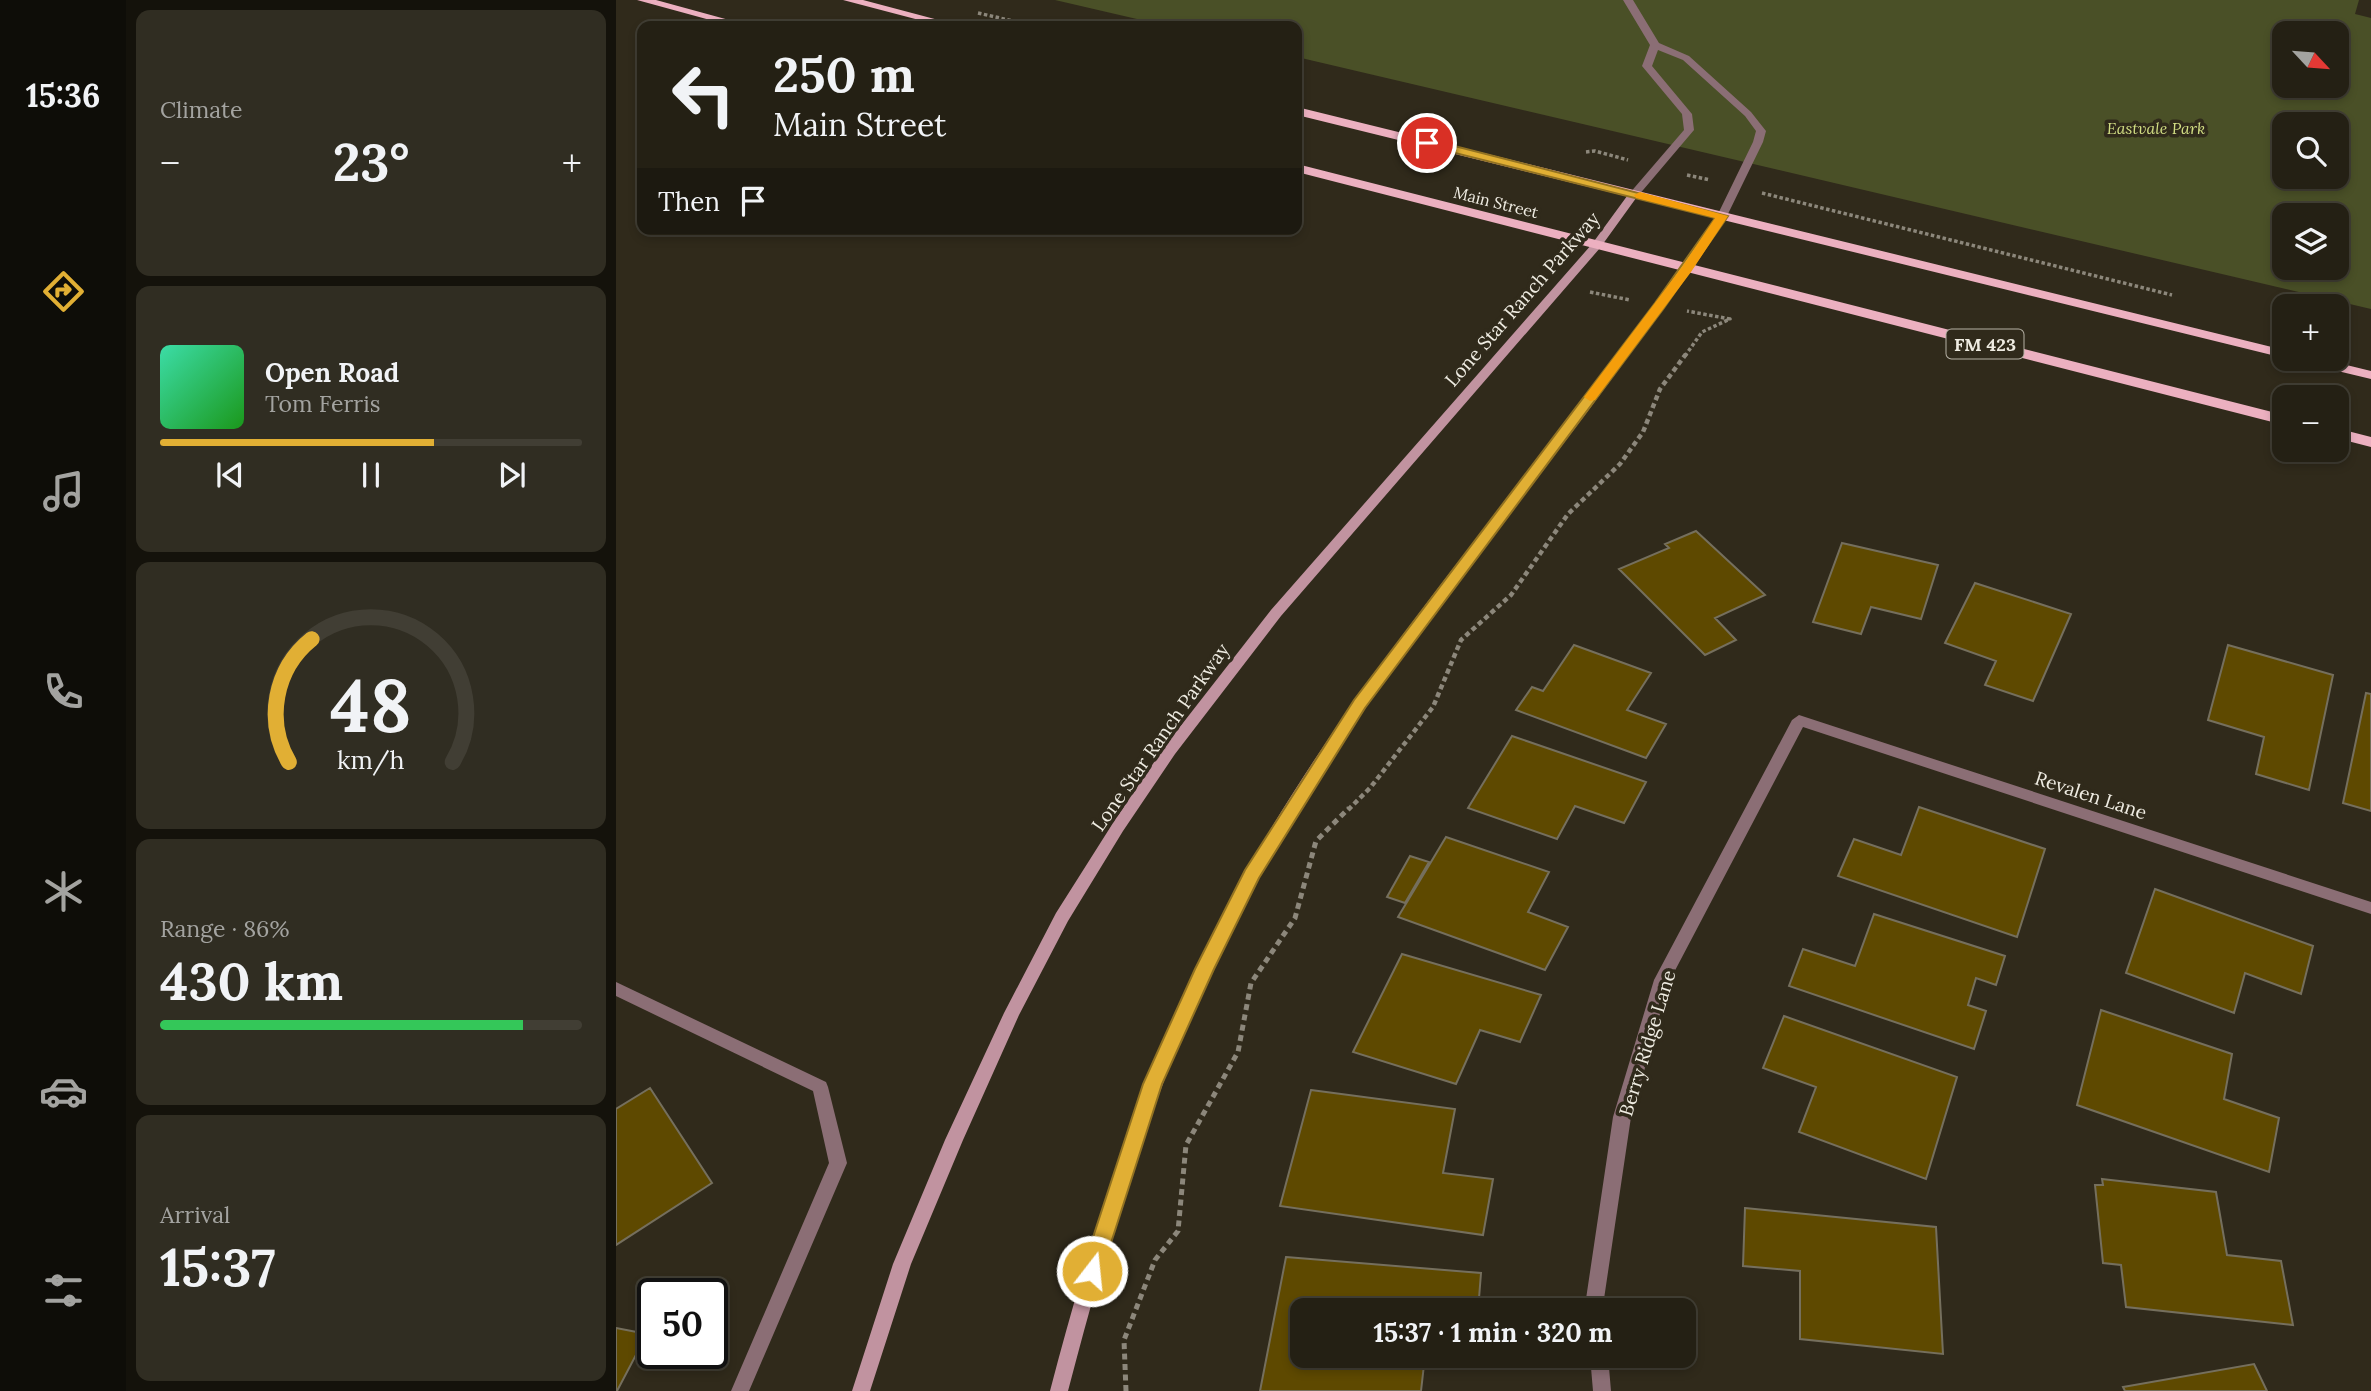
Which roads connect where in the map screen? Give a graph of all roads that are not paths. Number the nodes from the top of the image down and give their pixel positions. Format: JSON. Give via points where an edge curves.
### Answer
{"nodes":[{"id":1,"x":643,"y":0,"type":"edge"},
{"id":2,"x":849,"y":0,"type":"edge"},
{"id":3,"x":1628,"y":0,"type":"edge"},
{"id":4,"x":725,"y":21,"type":"edge"},
{"id":5,"x":935,"y":21,"type":"edge"},
{"id":6,"x":1655,"y":45,"type":"junction"},
{"id":7,"x":1302,"y":112,"type":"edge"},
{"id":8,"x":1302,"y":169,"type":"edge"},
{"id":9,"x":1634,"y":194,"type":"junction"},
{"id":10,"x":1722,"y":216,"type":"junction"},
{"id":11,"x":1596,"y":246,"type":"junction"},
{"id":12,"x":1687,"y":269,"type":"junction"},
{"id":13,"x":2272,"y":351,"type":"edge"},
{"id":14,"x":2349,"y":370,"type":"edge"},
{"id":15,"x":2371,"y":375,"type":"edge"},
{"id":16,"x":2272,"y":417,"type":"edge"},
{"id":17,"x":2349,"y":436,"type":"edge"},
{"id":18,"x":2371,"y":442,"type":"edge"},
{"id":19,"x":1799,"y":720,"type":"joint"},
{"id":20,"x":2371,"y":908,"type":"edge"},
{"id":21,"x":616,"y":989,"type":"edge"},
{"id":22,"x":1595,"y":1298,"type":"edge"},
{"id":23,"x":1601,"y":1368,"type":"edge"},
{"id":24,"x":740,"y":1391,"type":"edge"},
{"id":25,"x":861,"y":1391,"type":"edge"},
{"id":26,"x":1059,"y":1391,"type":"edge"},
{"id":27,"x":1602,"y":1391,"type":"edge"}],
"edges":[{"from":1,"to":4,"type":"main road"},
{"from":2,"to":5,"type":"main road"},
{"from":3,"to":6,"type":"street"},
{"from":6,"to":9,"type":"street","via":[[1647,66],[1687,114],[1689,130]]},
{"from":6,"to":10,"type":"street","via":[[1686,58],[1761,131]]},
{"from":7,"to":9,"type":"main road"},
{"from":8,"to":11,"type":"main road","name":"Main Street","number":"FM 423"},
{"from":9,"to":10,"type":"main road"},
{"from":9,"to":11,"type":"main road","name":"Lone Star Ranch Parkway"},
{"from":10,"to":12,"type":"main road"},
{"from":10,"to":13,"type":"main road"},
{"from":11,"to":12,"type":"main road","name":"Main Street","number":"FM 423"},
{"from":11,"to":25,"type":"main road","name":"Lone Star Ranch Parkway","via":[[1267,623],[1118,827],[1062,917],[989,1064],[902,1264]]},
{"from":12,"to":16,"type":"main road","number":"FM 423"},
{"from":12,"to":26,"type":"main road","via":[[1360,704],[1252,875],[1153,1084],[1107,1220]]},
{"from":14,"to":15,"type":"main road"},
{"from":17,"to":18,"type":"main road"},
{"from":19,"to":20,"type":"street","name":"Revalen Lane"},
{"from":19,"to":22,"type":"street","name":"Berry Ridge Lane","via":[[1662,980],[1622,1117]]},
{"from":21,"to":24,"type":"street","via":[[820,1087],[838,1163]]},
{"from":23,"to":27,"type":"street"}]}
